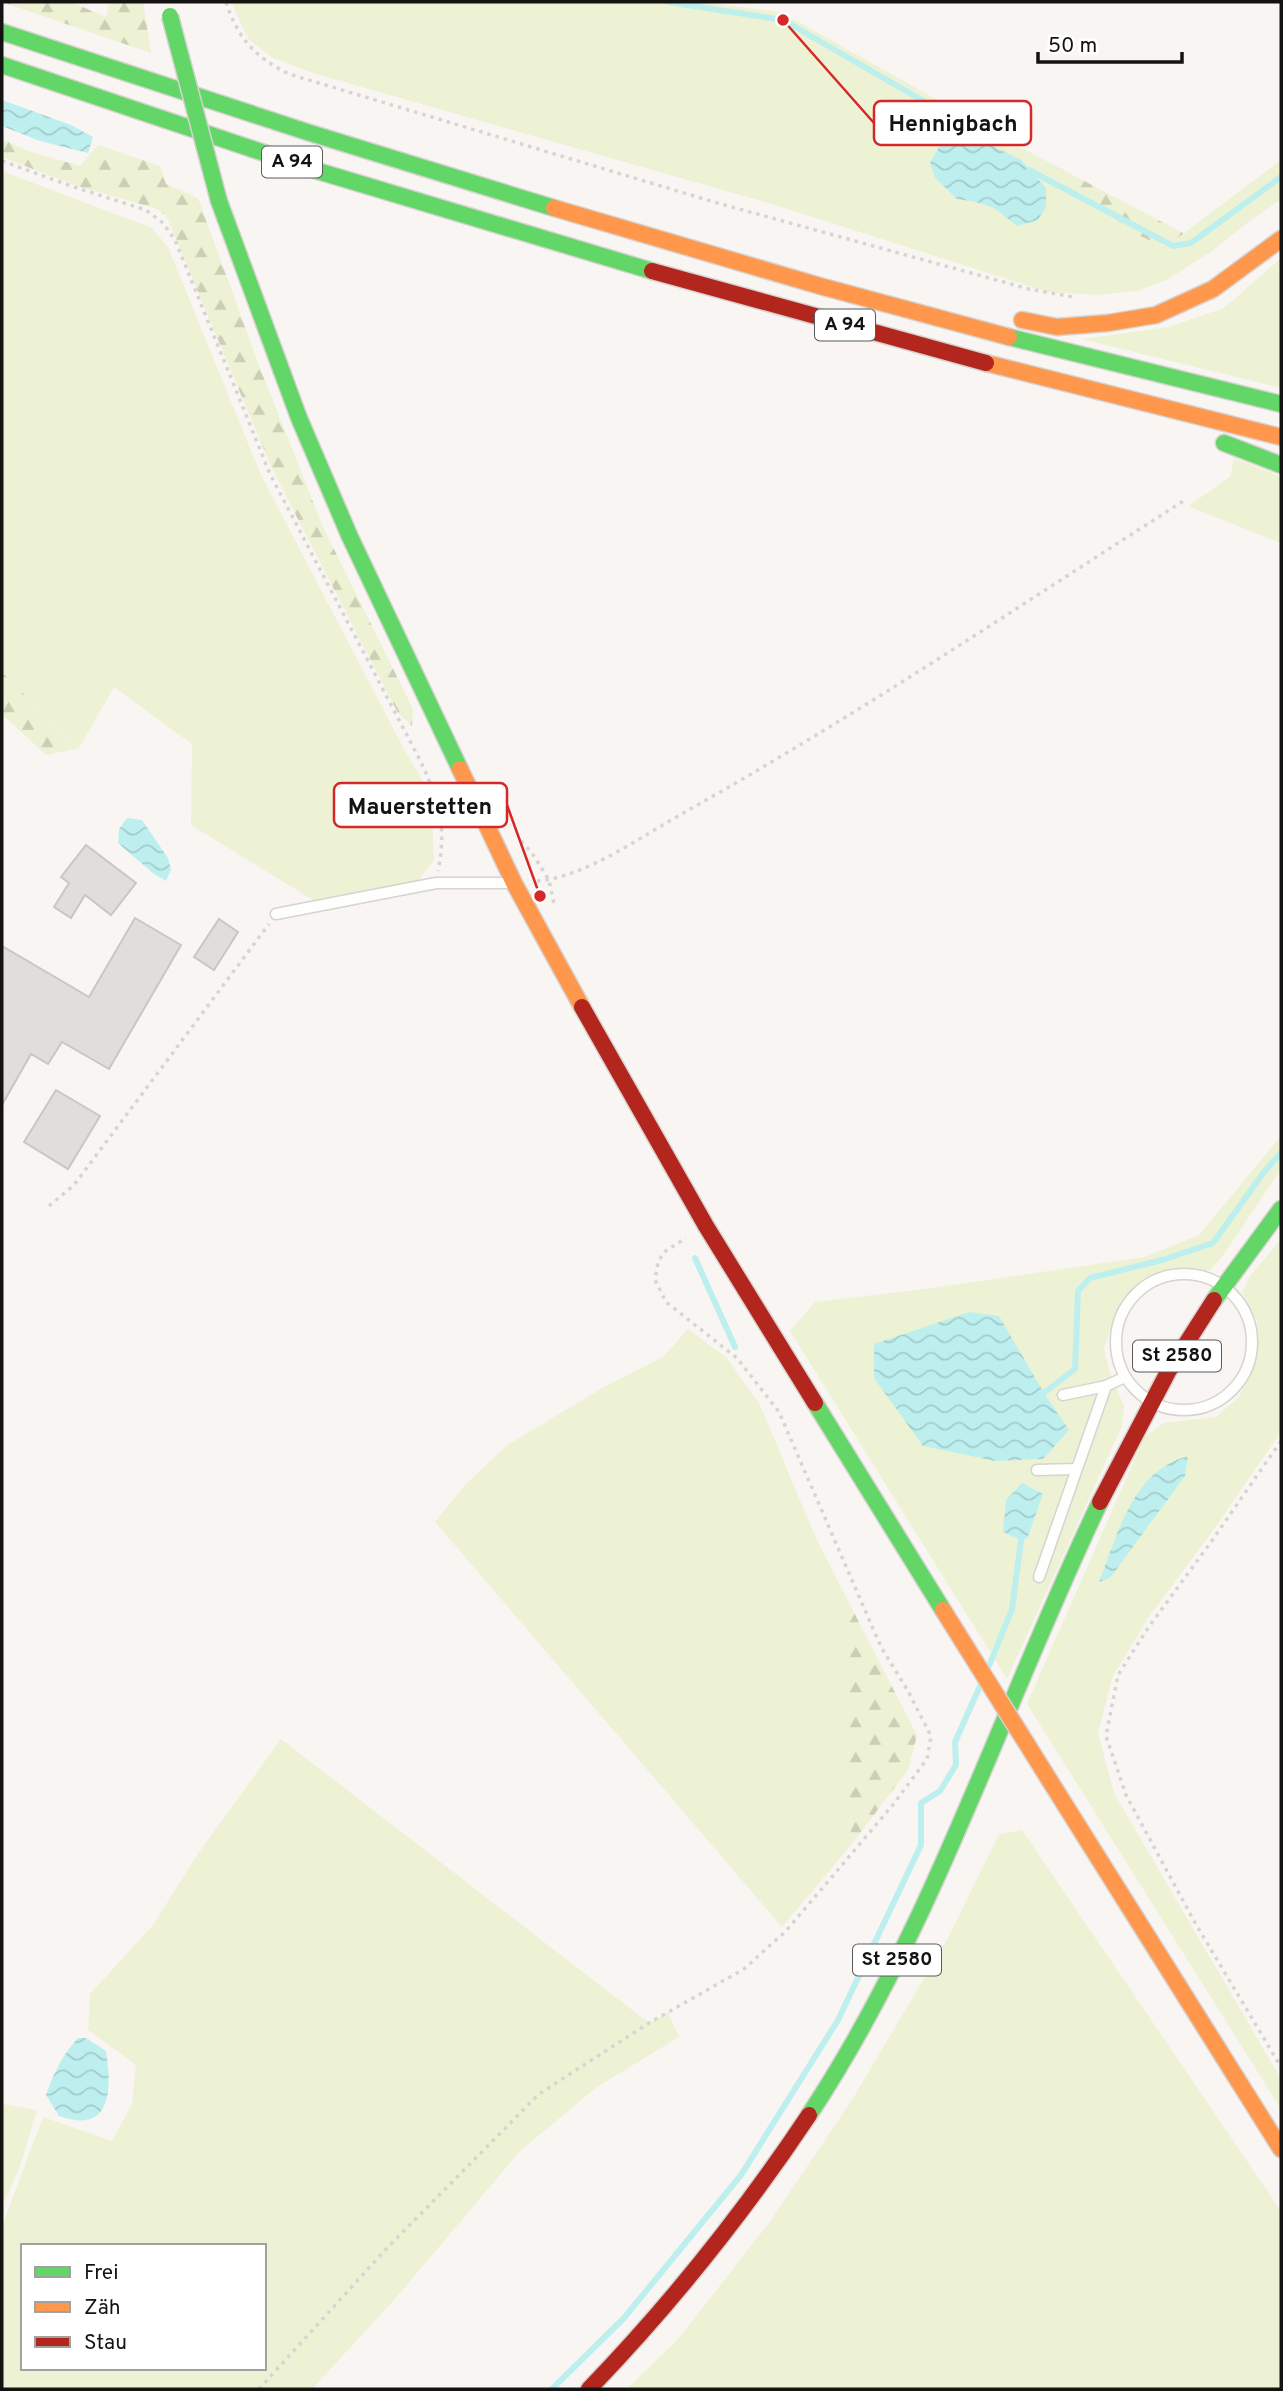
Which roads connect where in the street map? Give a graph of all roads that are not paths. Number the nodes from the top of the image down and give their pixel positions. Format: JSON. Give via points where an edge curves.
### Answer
{"nodes":[{"id":1,"x":168,"y":9,"type":"edge"},
{"id":2,"x":2,"y":32,"type":"edge"},
{"id":3,"x":2,"y":65,"type":"edge"},
{"id":4,"x":1281,"y":239,"type":"edge"},
{"id":5,"x":940,"y":318,"type":"junction"},
{"id":6,"x":1107,"y":395,"type":"junction"},
{"id":7,"x":1281,"y":404,"type":"edge"},
{"id":8,"x":1179,"y":428,"type":"dead end"},
{"id":9,"x":1204,"y":436,"type":"dead end"},
{"id":10,"x":1281,"y":437,"type":"edge"},
{"id":11,"x":1281,"y":465,"type":"edge"},
{"id":12,"x":514,"y":883,"type":"junction"},
{"id":13,"x":276,"y":914,"type":"road end"},
{"id":14,"x":1281,"y":1209,"type":"edge"},
{"id":15,"x":1222,"y":1286,"type":"junction"},
{"id":16,"x":1125,"y":1377,"type":"junction"},
{"id":17,"x":1106,"y":1386,"type":"junction"},
{"id":18,"x":1063,"y":1395,"type":"dead end"},
{"id":19,"x":1150,"y":1402,"type":"junction"},
{"id":20,"x":1076,"y":1469,"type":"junction"},
{"id":21,"x":1037,"y":1470,"type":"dead end"},
{"id":22,"x":1039,"y":1577,"type":"dead end"},
{"id":23,"x":1281,"y":2149,"type":"edge"},
{"id":24,"x":589,"y":2389,"type":"edge"}],
"edges":[{"from":1,"to":12,"type":"main road","bridge":true,"via":[[219,201],[299,418],[350,537]]},
{"from":2,"to":5,"type":"main road","number":"A 94","via":[[406,164]]},
{"from":3,"to":6,"type":"main road","number":"A 94","via":[[438,208],[798,313]]},
{"from":4,"to":5,"type":"main road","via":[[1213,289],[1156,315],[1057,327],[997,315]]},
{"from":5,"to":7,"type":"main road","number":"A 94"},
{"from":6,"to":8,"type":"main road","via":[[1141,416]]},
{"from":6,"to":10,"type":"main road","number":"A 94"},
{"from":9,"to":11,"type":"main road"},
{"from":12,"to":13,"type":"lane","via":[[436,883]]},
{"from":12,"to":23,"type":"main road","bridge":true,"via":[[706,1226]]},
{"from":14,"to":15,"type":"main road","number":"St 2580"},
{"from":15,"to":16,"type":"lane","via":[[1188,1274],[1167,1276],[1147,1284],[1132,1298],[1116,1336],[1117,1357]]},
{"from":15,"to":19,"type":"main road","number":"St 2580"},
{"from":15,"to":19,"type":"lane","via":[[1243,1307],[1252,1330],[1252,1355],[1244,1378],[1227,1397],[1205,1408],[1180,1411]]},
{"from":16,"to":17,"type":"lane"},
{"from":16,"to":19,"type":"lane"},
{"from":17,"to":18,"type":"lane"},
{"from":17,"to":20,"type":"lane"},
{"from":19,"to":24,"type":"main road","number":"St 2580","via":[[1071,1561],[919,1917],[880,1994],[827,2085],[744,2207],[650,2325]]},
{"from":20,"to":21,"type":"lane"},
{"from":20,"to":22,"type":"lane"}]}
